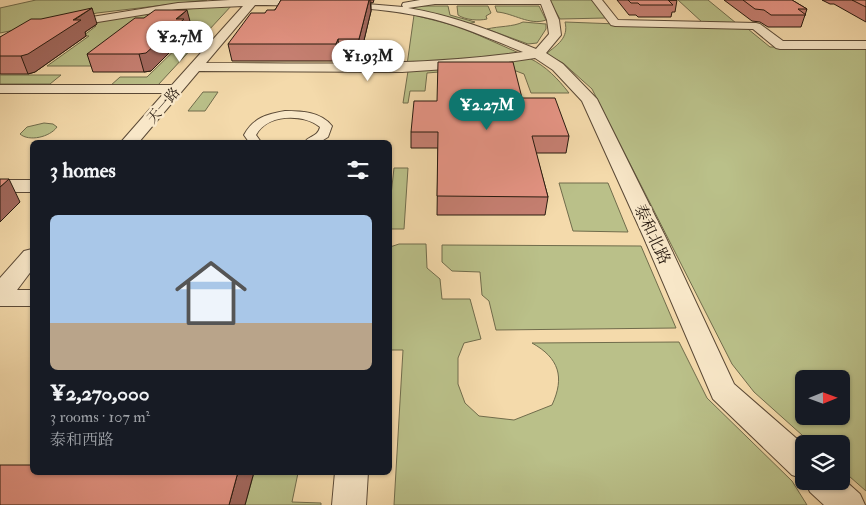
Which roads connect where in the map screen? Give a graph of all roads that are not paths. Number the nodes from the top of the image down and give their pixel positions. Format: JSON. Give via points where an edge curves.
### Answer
{"nodes":[{"id":1,"x":434,"y":0,"type":"edge"},
{"id":2,"x":449,"y":0,"type":"edge"},
{"id":3,"x":545,"y":0,"type":"edge"},
{"id":4,"x":597,"y":0,"type":"edge"},
{"id":5,"x":253,"y":1,"type":"edge"},
{"id":6,"x":336,"y":5,"type":"junction"},
{"id":7,"x":53,"y":26,"type":"edge"},
{"id":8,"x":866,"y":45,"type":"edge"},
{"id":9,"x":538,"y":54,"type":"junction"},
{"id":10,"x":195,"y":68,"type":"junction"},
{"id":11,"x":0,"y":89,"type":"edge"},
{"id":12,"x":176,"y":90,"type":"junction"},
{"id":13,"x":132,"y":140,"type":"edge"},
{"id":14,"x":254,"y":140,"type":"edge"},
{"id":15,"x":315,"y":140,"type":"edge"},
{"id":16,"x":0,"y":186,"type":"edge"},
{"id":17,"x":30,"y":186,"type":"edge"},
{"id":18,"x":30,"y":258,"type":"edge"},
{"id":19,"x":0,"y":294,"type":"edge"},
{"id":20,"x":0,"y":298,"type":"edge"},
{"id":21,"x":30,"y":298,"type":"edge"},
{"id":22,"x":795,"y":457,"type":"edge"},
{"id":23,"x":352,"y":475,"type":"edge"},
{"id":24,"x":832,"y":490,"type":"edge"},
{"id":25,"x":349,"y":505,"type":"edge"},
{"id":26,"x":848,"y":505,"type":"edge"}],
"edges":[{"from":1,"to":2,"type":"street"},
{"from":1,"to":6,"type":"street","via":[[404,5]]},
{"from":2,"to":3,"type":"street"},
{"from":3,"to":9,"type":"street","via":[[555,35]]},
{"from":4,"to":8,"type":"street","via":[[615,23],[756,26],[780,44]]},
{"from":5,"to":6,"type":"street"},
{"from":5,"to":7,"type":"street","via":[[169,7]]},
{"from":5,"to":10,"type":"street","name":"天一路"},
{"from":6,"to":9,"type":"street","name":"泰和北路","via":[[395,9],[434,16],[473,27]]},
{"from":9,"to":10,"type":"street","via":[[475,63],[402,68]]},
{"from":9,"to":22,"type":"street","name":"泰和北路","via":[[558,67],[589,99],[724,391]]},
{"from":10,"to":12,"type":"street","name":"天一路"},
{"from":11,"to":12,"type":"street"},
{"from":12,"to":13,"type":"street","name":"天一路"},
{"from":14,"to":15,"type":"street","via":[[250,135],[256,125],[273,117],[296,114],[316,118],[326,126],[322,136]]},
{"from":16,"to":17,"type":"street"},
{"from":18,"to":19,"type":"street"},
{"from":20,"to":21,"type":"street"},
{"from":23,"to":25,"type":"street"},
{"from":24,"to":26,"type":"street"}]}
